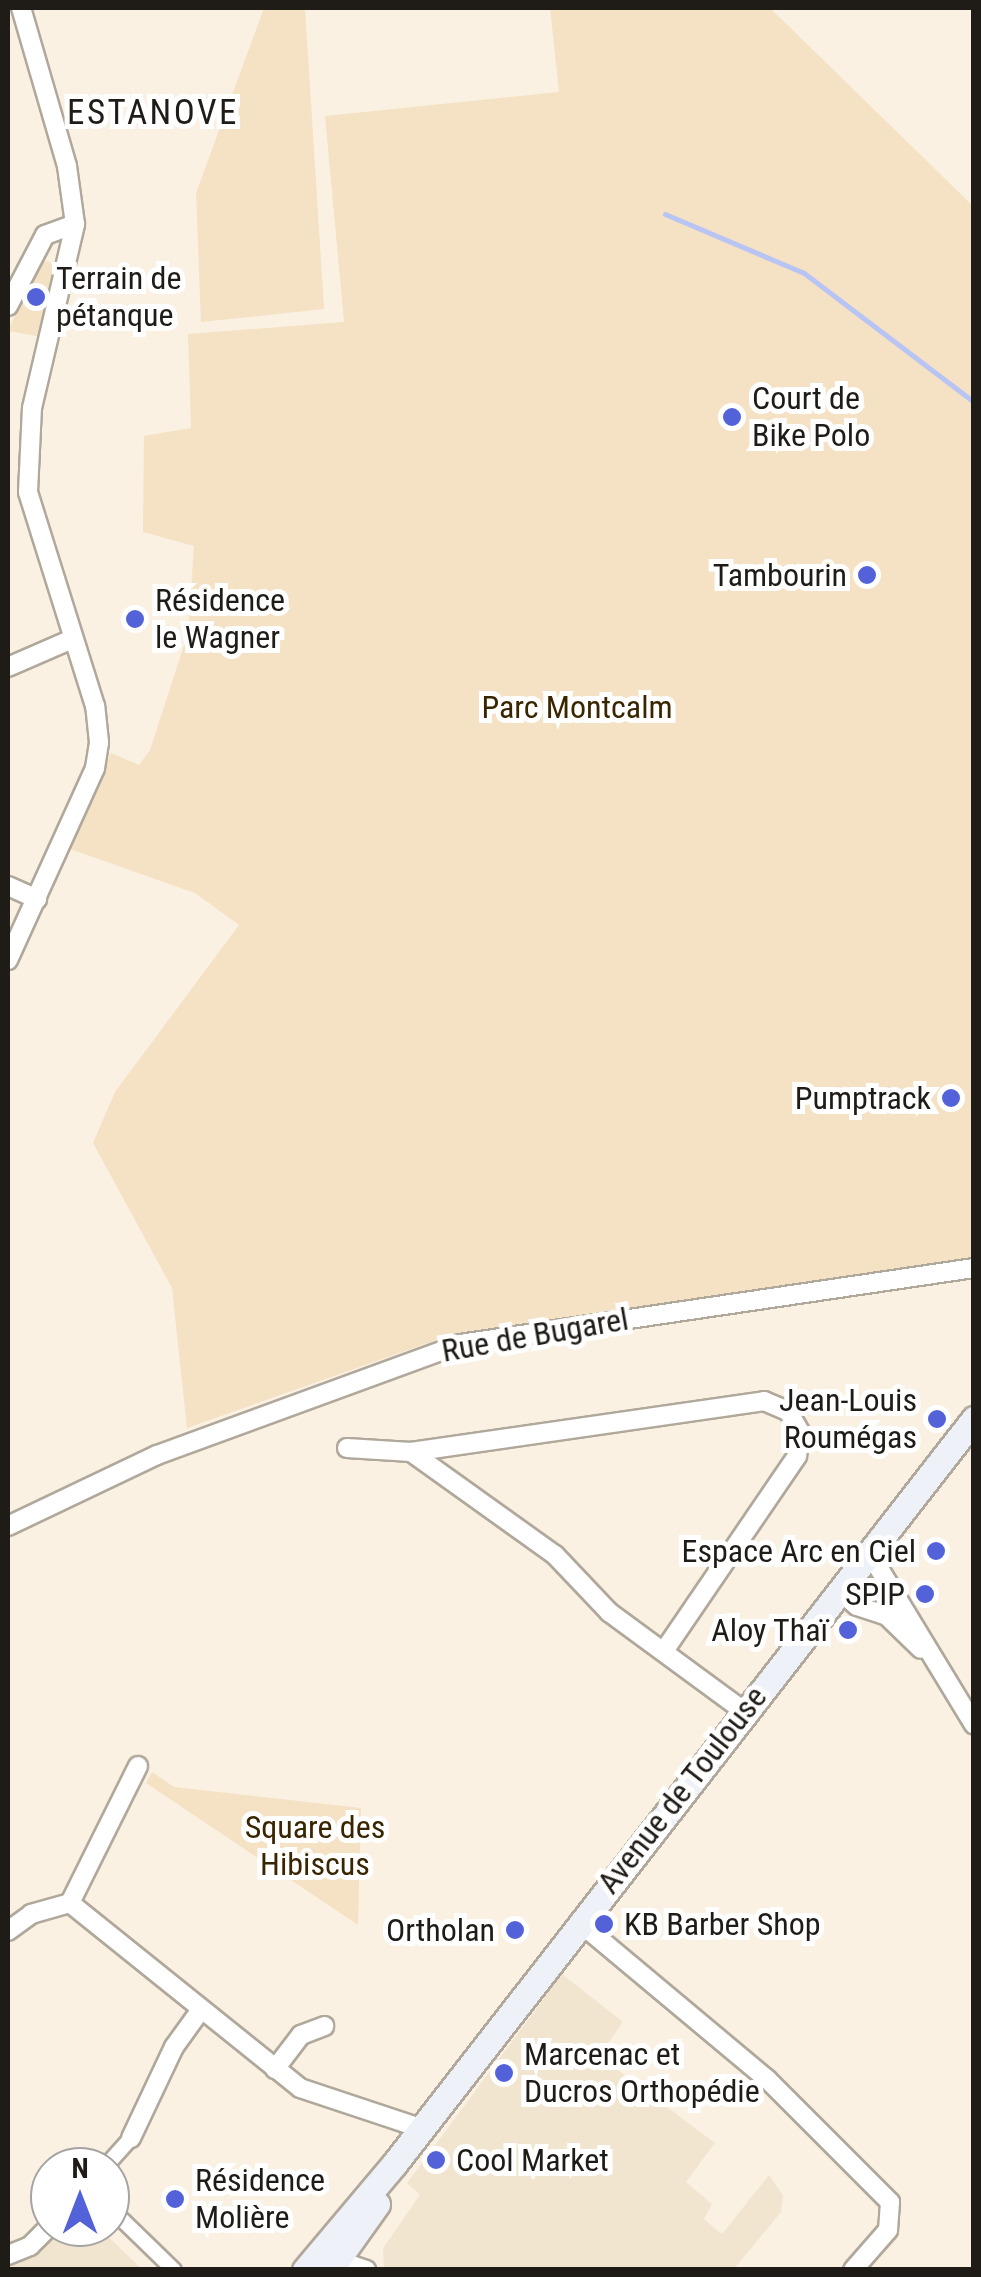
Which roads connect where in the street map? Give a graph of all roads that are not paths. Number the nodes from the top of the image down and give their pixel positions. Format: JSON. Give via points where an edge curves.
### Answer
{"nodes":[{"id":1,"x":21,"y":8,"type":"edge"},
{"id":2,"x":19,"y":42,"type":"edge"},
{"id":3,"x":75,"y":224,"type":"junction"},
{"id":4,"x":8,"y":306,"type":"edge"},
{"id":5,"x":70,"y":640,"type":"junction"},
{"id":6,"x":8,"y":667,"type":"edge"},
{"id":7,"x":8,"y":886,"type":"edge"},
{"id":8,"x":37,"y":899,"type":"junction"},
{"id":9,"x":8,"y":960,"type":"edge"},
{"id":10,"x":974,"y":1268,"type":"edge"},
{"id":11,"x":974,"y":1419,"type":"edge"},
{"id":12,"x":347,"y":1448,"type":"dead end"},
{"id":13,"x":411,"y":1452,"type":"junction"},
{"id":14,"x":8,"y":1526,"type":"edge"},
{"id":15,"x":868,"y":1552,"type":"junction"},
{"id":16,"x":840,"y":1590,"type":"junction"},
{"id":17,"x":896,"y":1592,"type":"junction"},
{"id":18,"x":875,"y":1612,"type":"junction"},
{"id":19,"x":664,"y":1651,"type":"junction"},
{"id":20,"x":929,"y":1656,"type":"junction"},
{"id":21,"x":744,"y":1711,"type":"junction"},
{"id":22,"x":974,"y":1724,"type":"edge"},
{"id":23,"x":138,"y":1766,"type":"dead end"},
{"id":24,"x":70,"y":1903,"type":"junction"},
{"id":25,"x":578,"y":1922,"type":"junction"},
{"id":26,"x":8,"y":1931,"type":"edge"},
{"id":27,"x":200,"y":2010,"type":"junction"},
{"id":28,"x":324,"y":2026,"type":"dead end"},
{"id":29,"x":275,"y":2070,"type":"junction"},
{"id":30,"x":420,"y":2128,"type":"junction"},
{"id":31,"x":131,"y":2138,"type":"joint"},
{"id":32,"x":123,"y":2147,"type":"edge"},
{"id":33,"x":395,"y":2163,"type":"junction"},
{"id":34,"x":130,"y":2227,"type":"edge"},
{"id":35,"x":334,"y":2265,"type":"edge"},
{"id":36,"x":174,"y":2270,"type":"edge"},
{"id":37,"x":306,"y":2270,"type":"edge"},
{"id":38,"x":366,"y":2270,"type":"edge"},
{"id":39,"x":852,"y":2270,"type":"edge"}],
"edges":[{"from":1,"to":2,"type":"street"},
{"from":2,"to":3,"type":"street","via":[[67,166]]},
{"from":3,"to":4,"type":"street","via":[[45,235]]},
{"from":3,"to":5,"type":"street","via":[[26,461],[34,523]]},
{"from":5,"to":6,"type":"street"},
{"from":5,"to":8,"type":"street","via":[[96,706],[98,742],[94,768]]},
{"from":7,"to":8,"type":"street"},
{"from":8,"to":9,"type":"street"},
{"from":10,"to":14,"type":"street","name":"Rue de Bugarel","via":[[460,1344],[157,1455]]},
{"from":11,"to":15,"type":"main road","name":"Avenue de Toulouse"},
{"from":12,"to":13,"type":"street"},
{"from":13,"to":19,"type":"street","via":[[555,1555],[608,1612]]},
{"from":13,"to":19,"type":"street","via":[[753,1402],[773,1402],[788,1412],[800,1432],[798,1456]]},
{"from":15,"to":16,"type":"main road","name":"Avenue de Toulouse"},
{"from":15,"to":17,"type":"street"},
{"from":16,"to":18,"type":"street"},
{"from":16,"to":21,"type":"main road","name":"Avenue de Toulouse"},
{"from":17,"to":18,"type":"street"},
{"from":17,"to":20,"type":"street"},
{"from":18,"to":20,"type":"street"},
{"from":19,"to":21,"type":"street"},
{"from":20,"to":22,"type":"street"},
{"from":21,"to":25,"type":"main road","name":"Avenue de Toulouse"},
{"from":23,"to":24,"type":"street"},
{"from":24,"to":26,"type":"street","via":[[31,1914]]},
{"from":24,"to":27,"type":"street"},
{"from":25,"to":30,"type":"main road","name":"Avenue de Toulouse"},
{"from":25,"to":39,"type":"street","via":[[767,2079],[890,2202],[888,2230]]},
{"from":27,"to":29,"type":"street"},
{"from":27,"to":31,"type":"street","via":[[174,2047]]},
{"from":28,"to":29,"type":"street","via":[[301,2035]]},
{"from":29,"to":30,"type":"street","via":[[322,2100]]},
{"from":30,"to":33,"type":"main road","name":"Avenue de Toulouse"},
{"from":31,"to":32,"type":"street"},
{"from":33,"to":35,"type":"main road","name":"Avenue de Toulouse","via":[[385,2191]]},
{"from":33,"to":37,"type":"main road","name":"Avenue de Toulouse"},
{"from":34,"to":36,"type":"street"},
{"from":35,"to":38,"type":"street"}]}
